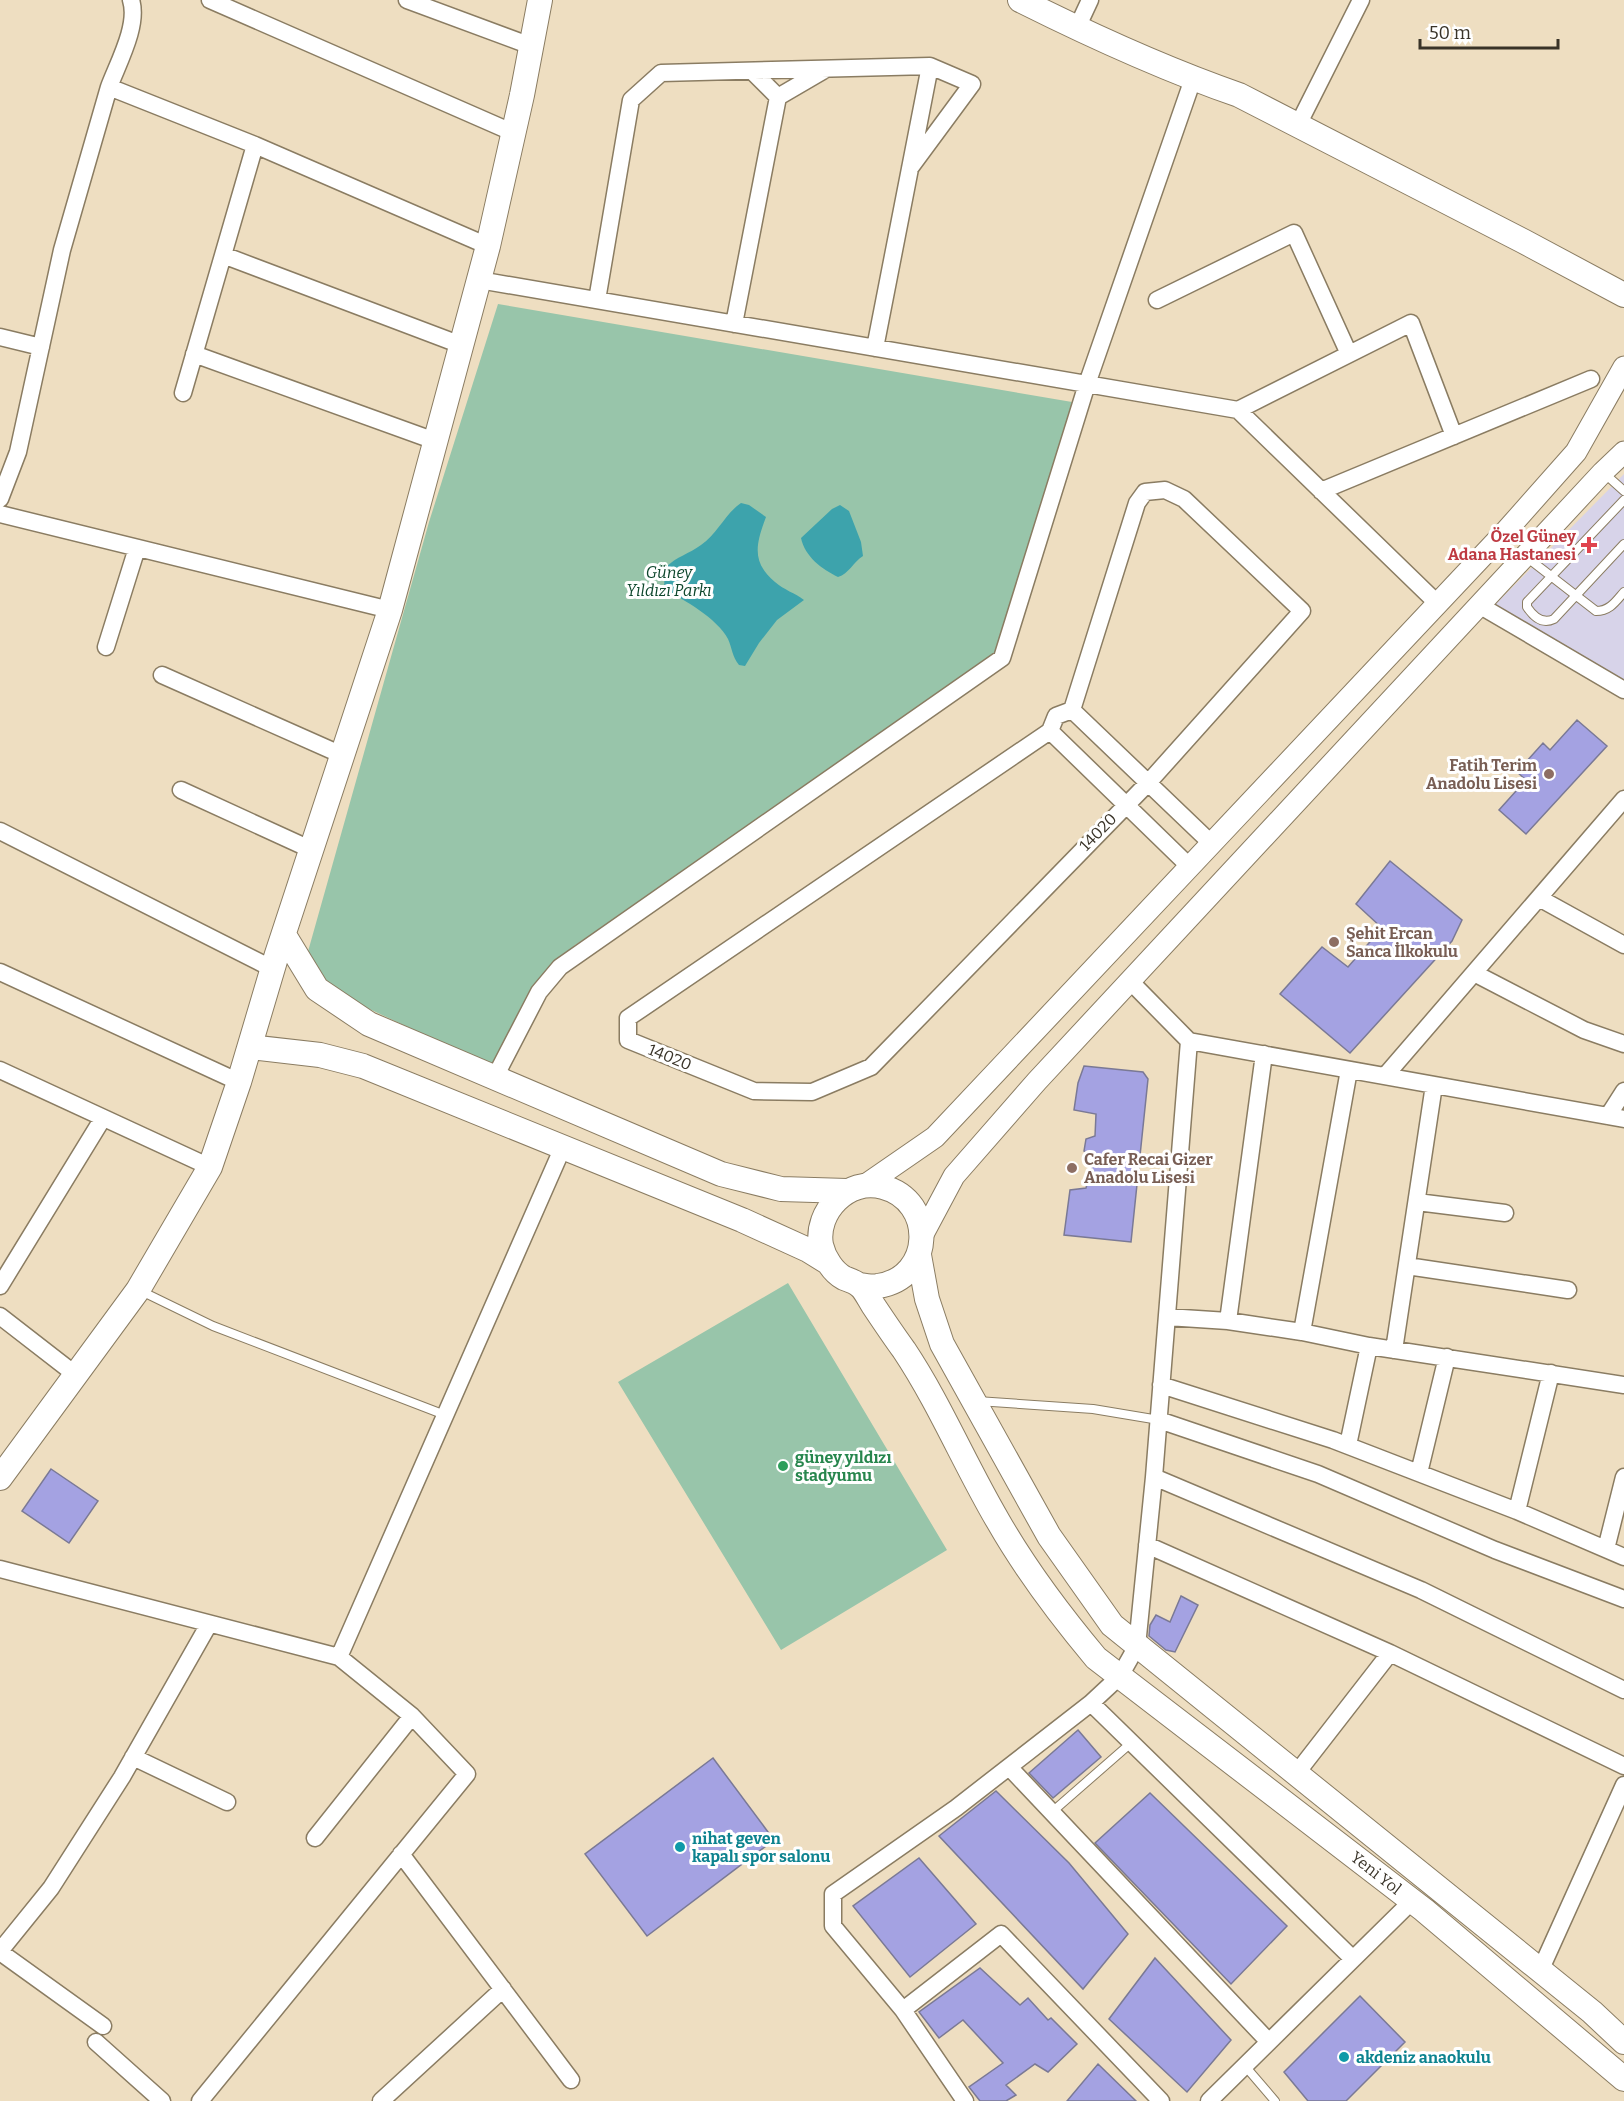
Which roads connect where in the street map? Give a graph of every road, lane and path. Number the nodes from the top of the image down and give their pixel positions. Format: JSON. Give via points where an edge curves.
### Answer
{"nodes":[{"id":1,"x":131,"y":0,"type":"edge"},
{"id":2,"x":210,"y":0,"type":"edge"},
{"id":3,"x":407,"y":0,"type":"edge"},
{"id":4,"x":540,"y":0,"type":"edge"},
{"id":5,"x":1020,"y":0,"type":"edge"},
{"id":6,"x":1090,"y":0,"type":"edge"},
{"id":7,"x":1361,"y":0,"type":"edge"},
{"id":8,"x":1077,"y":28,"type":"junction"},
{"id":9,"x":531,"y":46,"type":"junction"},
{"id":10,"x":930,"y":66,"type":"junction"},
{"id":11,"x":827,"y":69,"type":"junction"},
{"id":12,"x":752,"y":71,"type":"junction"},
{"id":13,"x":1192,"y":79,"type":"junction"},
{"id":14,"x":109,"y":87,"type":"junction"},
{"id":15,"x":778,"y":98,"type":"junction"},
{"id":16,"x":1298,"y":125,"type":"junction"},
{"id":17,"x":514,"y":133,"type":"junction"},
{"id":18,"x":255,"y":145,"type":"junction"},
{"id":19,"x":910,"y":168,"type":"junction"},
{"id":20,"x":488,"y":246,"type":"junction"},
{"id":21,"x":223,"y":255,"type":"junction"},
{"id":22,"x":479,"y":280,"type":"junction"},
{"id":23,"x":1624,"y":295,"type":"edge"},
{"id":24,"x":597,"y":300,"type":"junction"},
{"id":25,"x":1157,"y":300,"type":"dead end"},
{"id":26,"x":734,"y":324,"type":"junction"},
{"id":27,"x":0,"y":337,"type":"edge"},
{"id":28,"x":461,"y":345,"type":"junction"},
{"id":29,"x":41,"y":347,"type":"junction"},
{"id":30,"x":875,"y":348,"type":"junction"},
{"id":31,"x":195,"y":354,"type":"junction"},
{"id":32,"x":1349,"y":354,"type":"junction"},
{"id":33,"x":1624,"y":367,"type":"edge"},
{"id":34,"x":1591,"y":379,"type":"dead end"},
{"id":35,"x":1087,"y":384,"type":"junction"},
{"id":36,"x":183,"y":393,"type":"dead end"},
{"id":37,"x":1238,"y":410,"type":"junction"},
{"id":38,"x":1454,"y":436,"type":"junction"},
{"id":39,"x":435,"y":441,"type":"junction"},
{"id":40,"x":1624,"y":452,"type":"edge"},
{"id":41,"x":1603,"y":472,"type":"junction"},
{"id":42,"x":1624,"y":490,"type":"edge"},
{"id":43,"x":1321,"y":491,"type":"junction"},
{"id":44,"x":0,"y":499,"type":"edge"},
{"id":45,"x":1624,"y":500,"type":"edge"},
{"id":46,"x":0,"y":514,"type":"edge"},
{"id":47,"x":1624,"y":544,"type":"edge"},
{"id":48,"x":137,"y":548,"type":"junction"},
{"id":49,"x":1525,"y":556,"type":"junction"},
{"id":50,"x":1551,"y":577,"type":"junction"},
{"id":51,"x":1624,"y":591,"type":"edge"},
{"id":52,"x":1575,"y":595,"type":"junction"},
{"id":53,"x":1438,"y":604,"type":"junction"},
{"id":54,"x":1479,"y":605,"type":"junction"},
{"id":55,"x":390,"y":610,"type":"junction"},
{"id":56,"x":106,"y":647,"type":"dead end"},
{"id":57,"x":162,"y":675,"type":"dead end"},
{"id":58,"x":1624,"y":690,"type":"edge"},
{"id":59,"x":1072,"y":710,"type":"junction"},
{"id":60,"x":1050,"y":731,"type":"junction"},
{"id":61,"x":342,"y":756,"type":"junction"},
{"id":62,"x":1148,"y":783,"type":"junction"},
{"id":63,"x":181,"y":790,"type":"dead end"},
{"id":64,"x":1624,"y":799,"type":"edge"},
{"id":65,"x":1125,"y":804,"type":"junction"},
{"id":66,"x":0,"y":831,"type":"edge"},
{"id":67,"x":1212,"y":844,"type":"junction"},
{"id":68,"x":312,"y":850,"type":"junction"},
{"id":69,"x":1190,"y":867,"type":"junction"},
{"id":70,"x":1539,"y":898,"type":"junction"},
{"id":71,"x":284,"y":935,"type":"junction"},
{"id":72,"x":1624,"y":945,"type":"edge"},
{"id":73,"x":273,"y":969,"type":"junction"},
{"id":74,"x":0,"y":972,"type":"edge"},
{"id":75,"x":1474,"y":973,"type":"junction"},
{"id":76,"x":1130,"y":981,"type":"junction"},
{"id":77,"x":1189,"y":1041,"type":"junction"},
{"id":78,"x":1624,"y":1044,"type":"edge"},
{"id":79,"x":250,"y":1047,"type":"junction"},
{"id":80,"x":1264,"y":1054,"type":"junction"},
{"id":81,"x":0,"y":1070,"type":"edge"},
{"id":82,"x":1349,"y":1070,"type":"junction"},
{"id":83,"x":1385,"y":1076,"type":"junction"},
{"id":84,"x":495,"y":1077,"type":"junction"},
{"id":85,"x":239,"y":1082,"type":"junction"},
{"id":86,"x":1434,"y":1085,"type":"junction"},
{"id":87,"x":1624,"y":1091,"type":"edge"},
{"id":88,"x":1616,"y":1117,"type":"edge"},
{"id":89,"x":103,"y":1118,"type":"junction"},
{"id":90,"x":563,"y":1147,"type":"junction"},
{"id":91,"x":210,"y":1167,"type":"junction"},
{"id":92,"x":855,"y":1189,"type":"junction"},
{"id":93,"x":1417,"y":1202,"type":"junction"},
{"id":94,"x":1505,"y":1213,"type":"dead end"},
{"id":95,"x":920,"y":1246,"type":"junction"},
{"id":96,"x":829,"y":1263,"type":"junction"},
{"id":97,"x":1407,"y":1266,"type":"junction"},
{"id":98,"x":860,"y":1285,"type":"junction"},
{"id":99,"x":0,"y":1286,"type":"edge"},
{"id":100,"x":138,"y":1290,"type":"junction"},
{"id":101,"x":1568,"y":1290,"type":"dead end"},
{"id":102,"x":0,"y":1316,"type":"edge"},
{"id":103,"x":1167,"y":1317,"type":"junction"},
{"id":104,"x":1228,"y":1321,"type":"junction"},
{"id":105,"x":1302,"y":1332,"type":"junction"},
{"id":106,"x":1369,"y":1346,"type":"junction"},
{"id":107,"x":1395,"y":1350,"type":"junction"},
{"id":108,"x":1447,"y":1357,"type":"junction"},
{"id":109,"x":1551,"y":1373,"type":"junction"},
{"id":110,"x":76,"y":1375,"type":"junction"},
{"id":111,"x":1161,"y":1385,"type":"junction"},
{"id":112,"x":1624,"y":1385,"type":"edge"},
{"id":113,"x":973,"y":1400,"type":"junction"},
{"id":114,"x":445,"y":1415,"type":"junction"},
{"id":115,"x":1159,"y":1420,"type":"junction"},
{"id":116,"x":1348,"y":1445,"type":"junction"},
{"id":117,"x":1419,"y":1473,"type":"junction"},
{"id":118,"x":1154,"y":1477,"type":"junction"},
{"id":119,"x":1624,"y":1477,"type":"edge"},
{"id":120,"x":0,"y":1478,"type":"edge"},
{"id":121,"x":1517,"y":1512,"type":"junction"},
{"id":122,"x":1147,"y":1545,"type":"junction"},
{"id":123,"x":1606,"y":1549,"type":"junction"},
{"id":124,"x":1624,"y":1557,"type":"edge"},
{"id":125,"x":0,"y":1569,"type":"edge"},
{"id":126,"x":1624,"y":1599,"type":"edge"},
{"id":127,"x":209,"y":1624,"type":"junction"},
{"id":128,"x":1137,"y":1646,"type":"junction"},
{"id":129,"x":1390,"y":1653,"type":"junction"},
{"id":130,"x":339,"y":1658,"type":"junction"},
{"id":131,"x":1120,"y":1676,"type":"junction"},
{"id":132,"x":1624,"y":1690,"type":"edge"},
{"id":133,"x":1091,"y":1703,"type":"junction"},
{"id":134,"x":412,"y":1716,"type":"junction"},
{"id":135,"x":1131,"y":1743,"type":"junction"},
{"id":136,"x":133,"y":1757,"type":"junction"},
{"id":137,"x":1624,"y":1766,"type":"edge"},
{"id":138,"x":1009,"y":1767,"type":"junction"},
{"id":139,"x":1296,"y":1774,"type":"junction"},
{"id":140,"x":1624,"y":1785,"type":"edge"},
{"id":141,"x":226,"y":1802,"type":"dead end"},
{"id":142,"x":1052,"y":1812,"type":"junction"},
{"id":143,"x":315,"y":1838,"type":"dead end"},
{"id":144,"x":401,"y":1854,"type":"junction"},
{"id":145,"x":1412,"y":1901,"type":"junction"},
{"id":146,"x":0,"y":1952,"type":"edge"},
{"id":147,"x":1353,"y":1959,"type":"junction"},
{"id":148,"x":1540,"y":1971,"type":"junction"},
{"id":149,"x":503,"y":1989,"type":"junction"},
{"id":150,"x":903,"y":2010,"type":"junction"},
{"id":151,"x":103,"y":2026,"type":"dead end"},
{"id":152,"x":96,"y":2042,"type":"dead end"},
{"id":153,"x":1269,"y":2042,"type":"junction"},
{"id":154,"x":1624,"y":2042,"type":"edge"},
{"id":155,"x":1245,"y":2066,"type":"junction"},
{"id":156,"x":1624,"y":2079,"type":"edge"},
{"id":157,"x":571,"y":2080,"type":"dead end"},
{"id":158,"x":162,"y":2101,"type":"edge"},
{"id":159,"x":200,"y":2101,"type":"edge"},
{"id":160,"x":381,"y":2101,"type":"edge"},
{"id":161,"x":965,"y":2101,"type":"edge"},
{"id":162,"x":1161,"y":2101,"type":"edge"},
{"id":163,"x":1209,"y":2101,"type":"edge"},
{"id":164,"x":1275,"y":2101,"type":"edge"}],
"edges":[{"from":1,"to":14,"type":"street","via":[[134,17]]},
{"from":2,"to":17,"type":"street"},
{"from":3,"to":9,"type":"street"},
{"from":4,"to":9,"type":"main road"},
{"from":5,"to":8,"type":"main road"},
{"from":6,"to":8,"type":"street"},
{"from":7,"to":16,"type":"street"},
{"from":8,"to":13,"type":"main road"},
{"from":9,"to":17,"type":"main road"},
{"from":10,"to":11,"type":"street"},
{"from":10,"to":19,"type":"street"},
{"from":10,"to":19,"type":"street","via":[[972,84]]},
{"from":11,"to":12,"type":"street"},
{"from":11,"to":15,"type":"street"},
{"from":12,"to":15,"type":"street"},
{"from":12,"to":24,"type":"street","via":[[661,73],[631,99]]},
{"from":13,"to":16,"type":"main road","via":[[1239,95]]},
{"from":13,"to":35,"type":"street"},
{"from":14,"to":18,"type":"street"},
{"from":14,"to":29,"type":"street","via":[[62,250]]},
{"from":15,"to":26,"type":"street"},
{"from":16,"to":23,"type":"main road"},
{"from":17,"to":20,"type":"main road"},
{"from":18,"to":20,"type":"street"},
{"from":18,"to":21,"type":"street"},
{"from":19,"to":30,"type":"street"},
{"from":20,"to":22,"type":"main road"},
{"from":21,"to":28,"type":"street"},
{"from":21,"to":31,"type":"street"},
{"from":22,"to":24,"type":"street"},
{"from":22,"to":28,"type":"main road"},
{"from":24,"to":26,"type":"street"},
{"from":25,"to":32,"type":"street","via":[[1294,232]]},
{"from":26,"to":30,"type":"street"},
{"from":27,"to":29,"type":"street"},
{"from":28,"to":39,"type":"main road"},
{"from":29,"to":44,"type":"street","via":[[18,452]]},
{"from":30,"to":35,"type":"street"},
{"from":31,"to":36,"type":"street"},
{"from":31,"to":39,"type":"street"},
{"from":32,"to":37,"type":"street"},
{"from":32,"to":38,"type":"street","via":[[1411,323]]},
{"from":33,"to":53,"type":"street","via":[[1576,452]]},
{"from":34,"to":38,"type":"street"},
{"from":35,"to":37,"type":"street"},
{"from":35,"to":84,"type":"street","via":[[1002,658],[560,967],[539,992]]},
{"from":37,"to":43,"type":"street"},
{"from":38,"to":43,"type":"street"},
{"from":39,"to":55,"type":"main road"},
{"from":40,"to":41,"type":"street"},
{"from":41,"to":42,"type":"lane"},
{"from":41,"to":49,"type":"street"},
{"from":43,"to":53,"type":"street"},
{"from":45,"to":50,"type":"lane"},
{"from":46,"to":48,"type":"street"},
{"from":47,"to":52,"type":"lane"},
{"from":48,"to":55,"type":"street"},
{"from":48,"to":56,"type":"street"},
{"from":49,"to":50,"type":"lane"},
{"from":49,"to":54,"type":"street"},
{"from":50,"to":52,"type":"lane"},
{"from":50,"to":52,"type":"lane","via":[[1527,602],[1534,616],[1543,622],[1554,619]]},
{"from":51,"to":52,"type":"lane","via":[[1603,611],[1596,611]]},
{"from":53,"to":67,"type":"street"},
{"from":54,"to":58,"type":"street"},
{"from":54,"to":76,"type":"street"},
{"from":55,"to":61,"type":"main road"},
{"from":57,"to":61,"type":"street"},
{"from":59,"to":60,"type":"street","via":[[1056,716]]},
{"from":59,"to":62,"type":"street"},
{"from":59,"to":62,"type":"street","via":[[1137,503],[1145,492],[1165,490],[1184,499],[1302,611]]},
{"from":60,"to":65,"type":"street"},
{"from":60,"to":65,"type":"street","name":"14020","via":[[628,1018],[628,1040],[754,1091],[812,1092],[871,1067]]},
{"from":61,"to":68,"type":"main road"},
{"from":62,"to":65,"type":"street"},
{"from":62,"to":67,"type":"street"},
{"from":63,"to":68,"type":"street"},
{"from":64,"to":70,"type":"street"},
{"from":65,"to":69,"type":"street"},
{"from":66,"to":73,"type":"street"},
{"from":67,"to":69,"type":"street"},
{"from":68,"to":71,"type":"main road"},
{"from":69,"to":92,"type":"street","via":[[935,1137]]},
{"from":70,"to":72,"type":"street"},
{"from":70,"to":75,"type":"street"},
{"from":71,"to":73,"type":"main road"},
{"from":71,"to":84,"type":"main road","via":[[317,988],[351,1012],[369,1024]]},
{"from":73,"to":79,"type":"main road"},
{"from":74,"to":85,"type":"street"},
{"from":75,"to":78,"type":"street","via":[[1584,1030]]},
{"from":75,"to":83,"type":"street"},
{"from":76,"to":77,"type":"street"},
{"from":76,"to":95,"type":"street","via":[[954,1176]]},
{"from":77,"to":80,"type":"street"},
{"from":77,"to":103,"type":"street"},
{"from":79,"to":85,"type":"main road"},
{"from":79,"to":90,"type":"main road","via":[[320,1055],[363,1066]]},
{"from":80,"to":82,"type":"street"},
{"from":80,"to":104,"type":"street"},
{"from":81,"to":89,"type":"street"},
{"from":82,"to":83,"type":"street"},
{"from":82,"to":105,"type":"street"},
{"from":83,"to":86,"type":"street"},
{"from":84,"to":92,"type":"main road","via":[[721,1174],[781,1189]]},
{"from":85,"to":91,"type":"main road"},
{"from":86,"to":88,"type":"street"},
{"from":86,"to":93,"type":"street"},
{"from":87,"to":88,"type":"street"},
{"from":89,"to":91,"type":"street"},
{"from":89,"to":99,"type":"street"},
{"from":90,"to":96,"type":"main road","via":[[780,1237]]},
{"from":90,"to":114,"type":"street"},
{"from":91,"to":100,"type":"main road"},
{"from":92,"to":95,"type":"main road","via":[[880,1186],[911,1203],[920,1218]]},
{"from":92,"to":96,"type":"main road","via":[[833,1202],[824,1217],[822,1247]]},
{"from":93,"to":94,"type":"street"},
{"from":93,"to":97,"type":"street"},
{"from":95,"to":98,"type":"main road","via":[[909,1270],[895,1281],[878,1286]]},
{"from":95,"to":113,"type":"main road","via":[[927,1299],[942,1344]]},
{"from":96,"to":98,"type":"main road","via":[[840,1276]]},
{"from":97,"to":101,"type":"street"},
{"from":97,"to":107,"type":"street"},
{"from":98,"to":131,"type":"main road","name":"Yeni Yol","via":[[918,1372],[998,1522],[1054,1608],[1096,1658]]},
{"from":100,"to":110,"type":"main road"},
{"from":100,"to":114,"type":"lane","via":[[213,1326]]},
{"from":102,"to":110,"type":"street"},
{"from":103,"to":104,"type":"street"},
{"from":103,"to":111,"type":"street"},
{"from":104,"to":105,"type":"street"},
{"from":105,"to":106,"type":"street"},
{"from":106,"to":107,"type":"street"},
{"from":106,"to":116,"type":"street"},
{"from":107,"to":108,"type":"street"},
{"from":108,"to":109,"type":"street"},
{"from":108,"to":117,"type":"street"},
{"from":109,"to":112,"type":"street"},
{"from":109,"to":121,"type":"street"},
{"from":110,"to":120,"type":"main road"},
{"from":111,"to":115,"type":"street"},
{"from":111,"to":116,"type":"street"},
{"from":113,"to":115,"type":"lane","via":[[1093,1409]]},
{"from":113,"to":128,"type":"main road","via":[[1048,1536],[1112,1625]]},
{"from":114,"to":130,"type":"street"},
{"from":115,"to":118,"type":"street"},
{"from":115,"to":126,"type":"street","via":[[1318,1474],[1495,1550]]},
{"from":116,"to":117,"type":"street"},
{"from":117,"to":121,"type":"street"},
{"from":118,"to":122,"type":"street"},
{"from":118,"to":132,"type":"street","via":[[1421,1590]]},
{"from":119,"to":123,"type":"street"},
{"from":121,"to":123,"type":"street"},
{"from":122,"to":128,"type":"street"},
{"from":122,"to":129,"type":"street"},
{"from":123,"to":124,"type":"street"},
{"from":125,"to":127,"type":"street"},
{"from":127,"to":130,"type":"street"},
{"from":127,"to":136,"type":"street"},
{"from":128,"to":131,"type":"street"},
{"from":128,"to":139,"type":"main road"},
{"from":129,"to":137,"type":"street"},
{"from":129,"to":139,"type":"street"},
{"from":130,"to":134,"type":"street"},
{"from":131,"to":133,"type":"street"},
{"from":131,"to":145,"type":"main road","name":"Yeni Yol"},
{"from":133,"to":135,"type":"street"},
{"from":133,"to":138,"type":"street"},
{"from":134,"to":143,"type":"street"},
{"from":134,"to":144,"type":"street","via":[[467,1773]]},
{"from":135,"to":142,"type":"lane"},
{"from":135,"to":147,"type":"street"},
{"from":136,"to":141,"type":"street"},
{"from":136,"to":146,"type":"street","via":[[51,1888]]},
{"from":138,"to":142,"type":"street"},
{"from":138,"to":150,"type":"street","via":[[833,1894],[833,1926]]},
{"from":139,"to":148,"type":"main road"},
{"from":140,"to":148,"type":"street"},
{"from":142,"to":153,"type":"street"},
{"from":144,"to":149,"type":"street"},
{"from":144,"to":159,"type":"street"},
{"from":145,"to":147,"type":"street"},
{"from":145,"to":156,"type":"main road","name":"Yeni Yol"},
{"from":146,"to":151,"type":"street"},
{"from":147,"to":153,"type":"street"},
{"from":148,"to":154,"type":"main road"},
{"from":149,"to":157,"type":"street"},
{"from":149,"to":160,"type":"street"},
{"from":150,"to":161,"type":"street"},
{"from":150,"to":162,"type":"street","via":[[1001,1934]]},
{"from":152,"to":158,"type":"street"},
{"from":153,"to":155,"type":"street"},
{"from":155,"to":163,"type":"street"},
{"from":155,"to":164,"type":"lane"}]}
